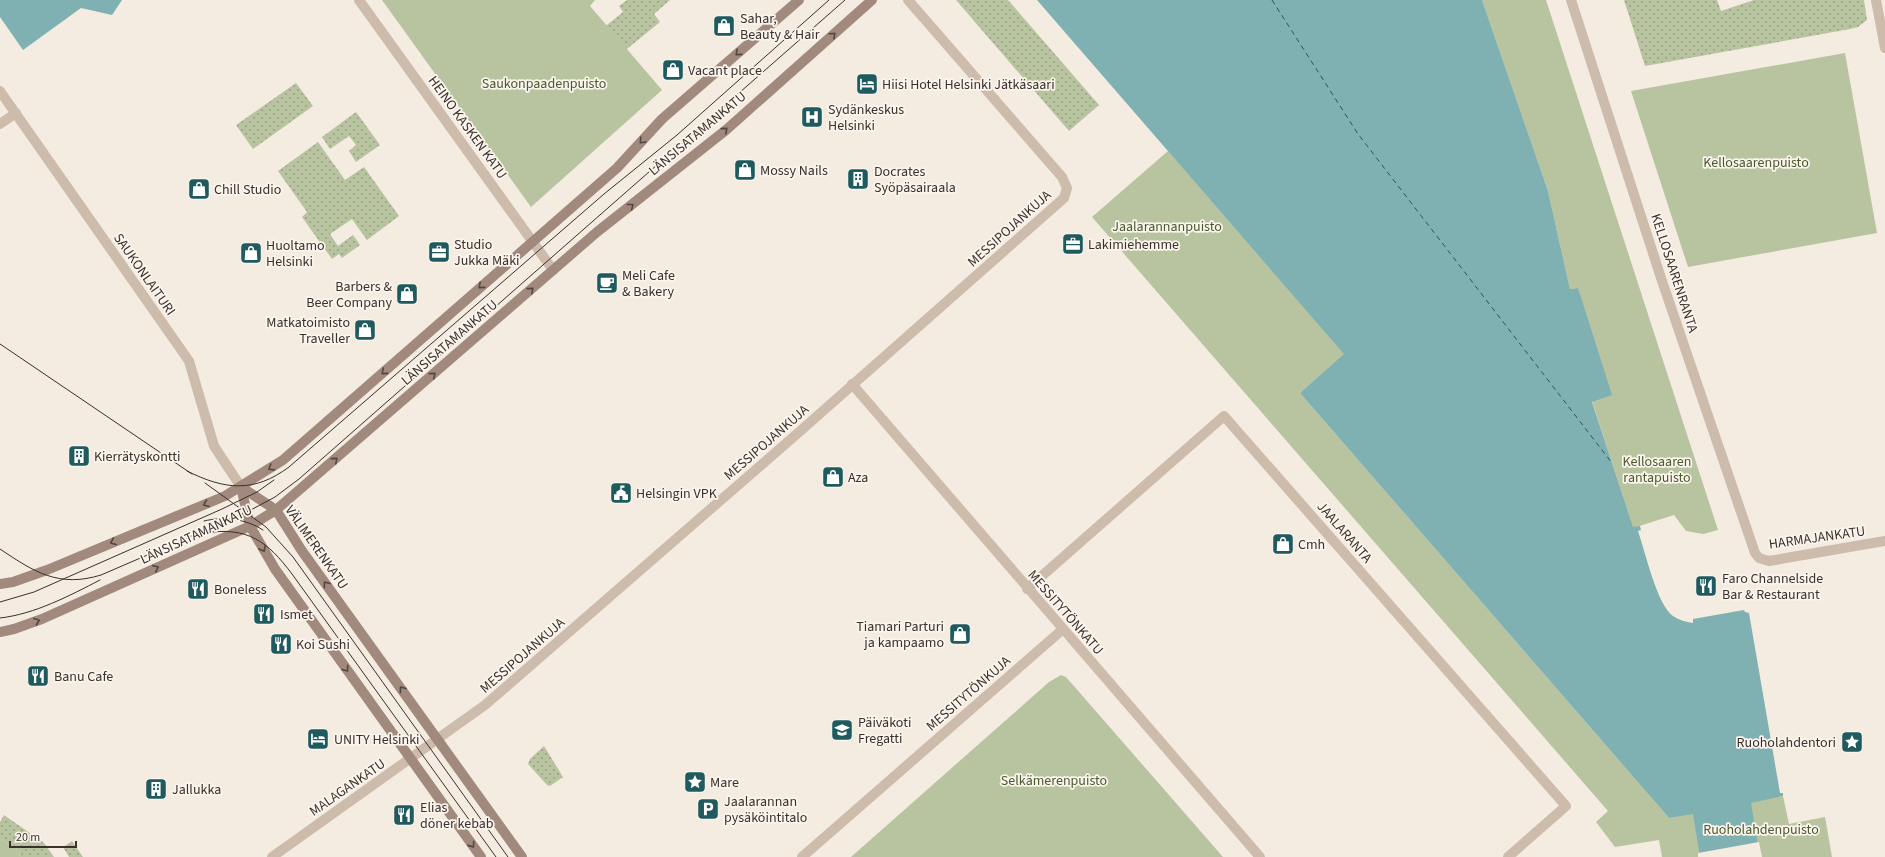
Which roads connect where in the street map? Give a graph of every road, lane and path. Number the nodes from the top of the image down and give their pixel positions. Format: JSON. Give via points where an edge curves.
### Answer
{"nodes":[{"id":1,"x":359,"y":0,"type":"edge"},
{"id":2,"x":799,"y":0,"type":"edge"},
{"id":3,"x":872,"y":0,"type":"edge"},
{"id":4,"x":908,"y":0,"type":"edge"},
{"id":5,"x":1571,"y":0,"type":"edge"},
{"id":6,"x":1876,"y":0,"type":"edge"},
{"id":7,"x":1885,"y":48,"type":"edge"},
{"id":8,"x":0,"y":91,"type":"edge"},
{"id":9,"x":16,"y":113,"type":"junction"},
{"id":10,"x":0,"y":124,"type":"edge"},
{"id":11,"x":532,"y":241,"type":"junction"},
{"id":12,"x":553,"y":270,"type":"junction"},
{"id":13,"x":852,"y":384,"type":"junction"},
{"id":14,"x":241,"y":486,"type":"junction"},
{"id":15,"x":276,"y":510,"type":"junction"},
{"id":16,"x":250,"y":526,"type":"junction"},
{"id":17,"x":1885,"y":541,"type":"edge"},
{"id":18,"x":1755,"y":553,"type":"joint"},
{"id":19,"x":0,"y":584,"type":"edge"},
{"id":20,"x":1027,"y":589,"type":"junction"},
{"id":21,"x":1062,"y":630,"type":"junction"},
{"id":22,"x":0,"y":632,"type":"edge"},
{"id":23,"x":438,"y":740,"type":"junction"},
{"id":24,"x":411,"y":759,"type":"junction"},
{"id":25,"x":272,"y":857,"type":"edge"},
{"id":26,"x":481,"y":857,"type":"edge"},
{"id":27,"x":522,"y":857,"type":"edge"},
{"id":28,"x":802,"y":857,"type":"edge"},
{"id":29,"x":1260,"y":857,"type":"edge"},
{"id":30,"x":1508,"y":857,"type":"edge"}],
"edges":[{"from":1,"to":11,"type":"street","name":"HEINO KASKEN KATU"},
{"from":2,"to":11,"type":"main road","name":"LÄNSISATAMANKATU","one_way":true,"via":[[662,119],[617,168]]},
{"from":12,"to":3,"type":"main road","name":"LÄNSISATAMANKATU","one_way":true,"via":[[726,130]]},
{"from":4,"to":13,"type":"street","name":"MESSIPOJANKUJA","via":[[1062,177],[1067,188],[1064,198],[1059,203]]},
{"from":5,"to":18,"type":"street","name":"KELLOSAARENRANTA","via":[[1662,281]]},
{"from":6,"to":7,"type":"street"},
{"from":8,"to":9,"type":"street","name":"SAUKONLAITURI"},
{"from":9,"to":10,"type":"street"},
{"from":9,"to":14,"type":"street","name":"SAUKONLAITURI","via":[[189,361],[214,446]]},
{"from":11,"to":12,"type":"street","name":"HEINO KASKEN KATU"},
{"from":11,"to":14,"type":"main road","name":"LÄNSISATAMANKATU","one_way":true,"via":[[283,460]]},
{"from":15,"to":12,"type":"main road","name":"LÄNSISATAMANKATU","one_way":true},
{"from":13,"to":20,"type":"street","name":"MESSITYTÖNKATU"},
{"from":13,"to":23,"type":"street","name":"MESSIPOJANKUJA","via":[[485,705]]},
{"from":14,"to":15,"type":"main road","name":"VÄLIMERENKATU"},
{"from":14,"to":16,"type":"main road"},
{"from":14,"to":19,"type":"main road","name":"LÄNSISATAMANKATU","one_way":true,"via":[[225,496],[46,570]]},
{"from":15,"to":16,"type":"main road","name":"LÄNSISATAMANKATU"},
{"from":23,"to":15,"type":"main road","name":"VÄLIMERENKATU","one_way":true,"via":[[302,551]]},
{"from":22,"to":16,"type":"main road","name":"LÄNSISATAMANKATU","one_way":true,"via":[[42,619]]},
{"from":16,"to":24,"type":"main road","one_way":true,"via":[[274,569]]},
{"from":17,"to":18,"type":"street","name":"HARMAJANKATU","via":[[1769,561],[1759,558]]},
{"from":20,"to":21,"type":"street","name":"MESSITYTÖNKATU"},
{"from":20,"to":30,"type":"street","name":"JAALARANTA","via":[[1224,416],[1566,806]]},
{"from":21,"to":28,"type":"street","name":"MESSITYTÖNKUJA"},
{"from":21,"to":29,"type":"street","name":"MESSITYTÖNKATU"},
{"from":23,"to":24,"type":"street","name":"MALAGANKATU"},
{"from":23,"to":27,"type":"main road","name":"VÄLIMERENKATU"},
{"from":24,"to":25,"type":"street","name":"MALAGANKATU"},
{"from":24,"to":26,"type":"main road","one_way":true}]}
